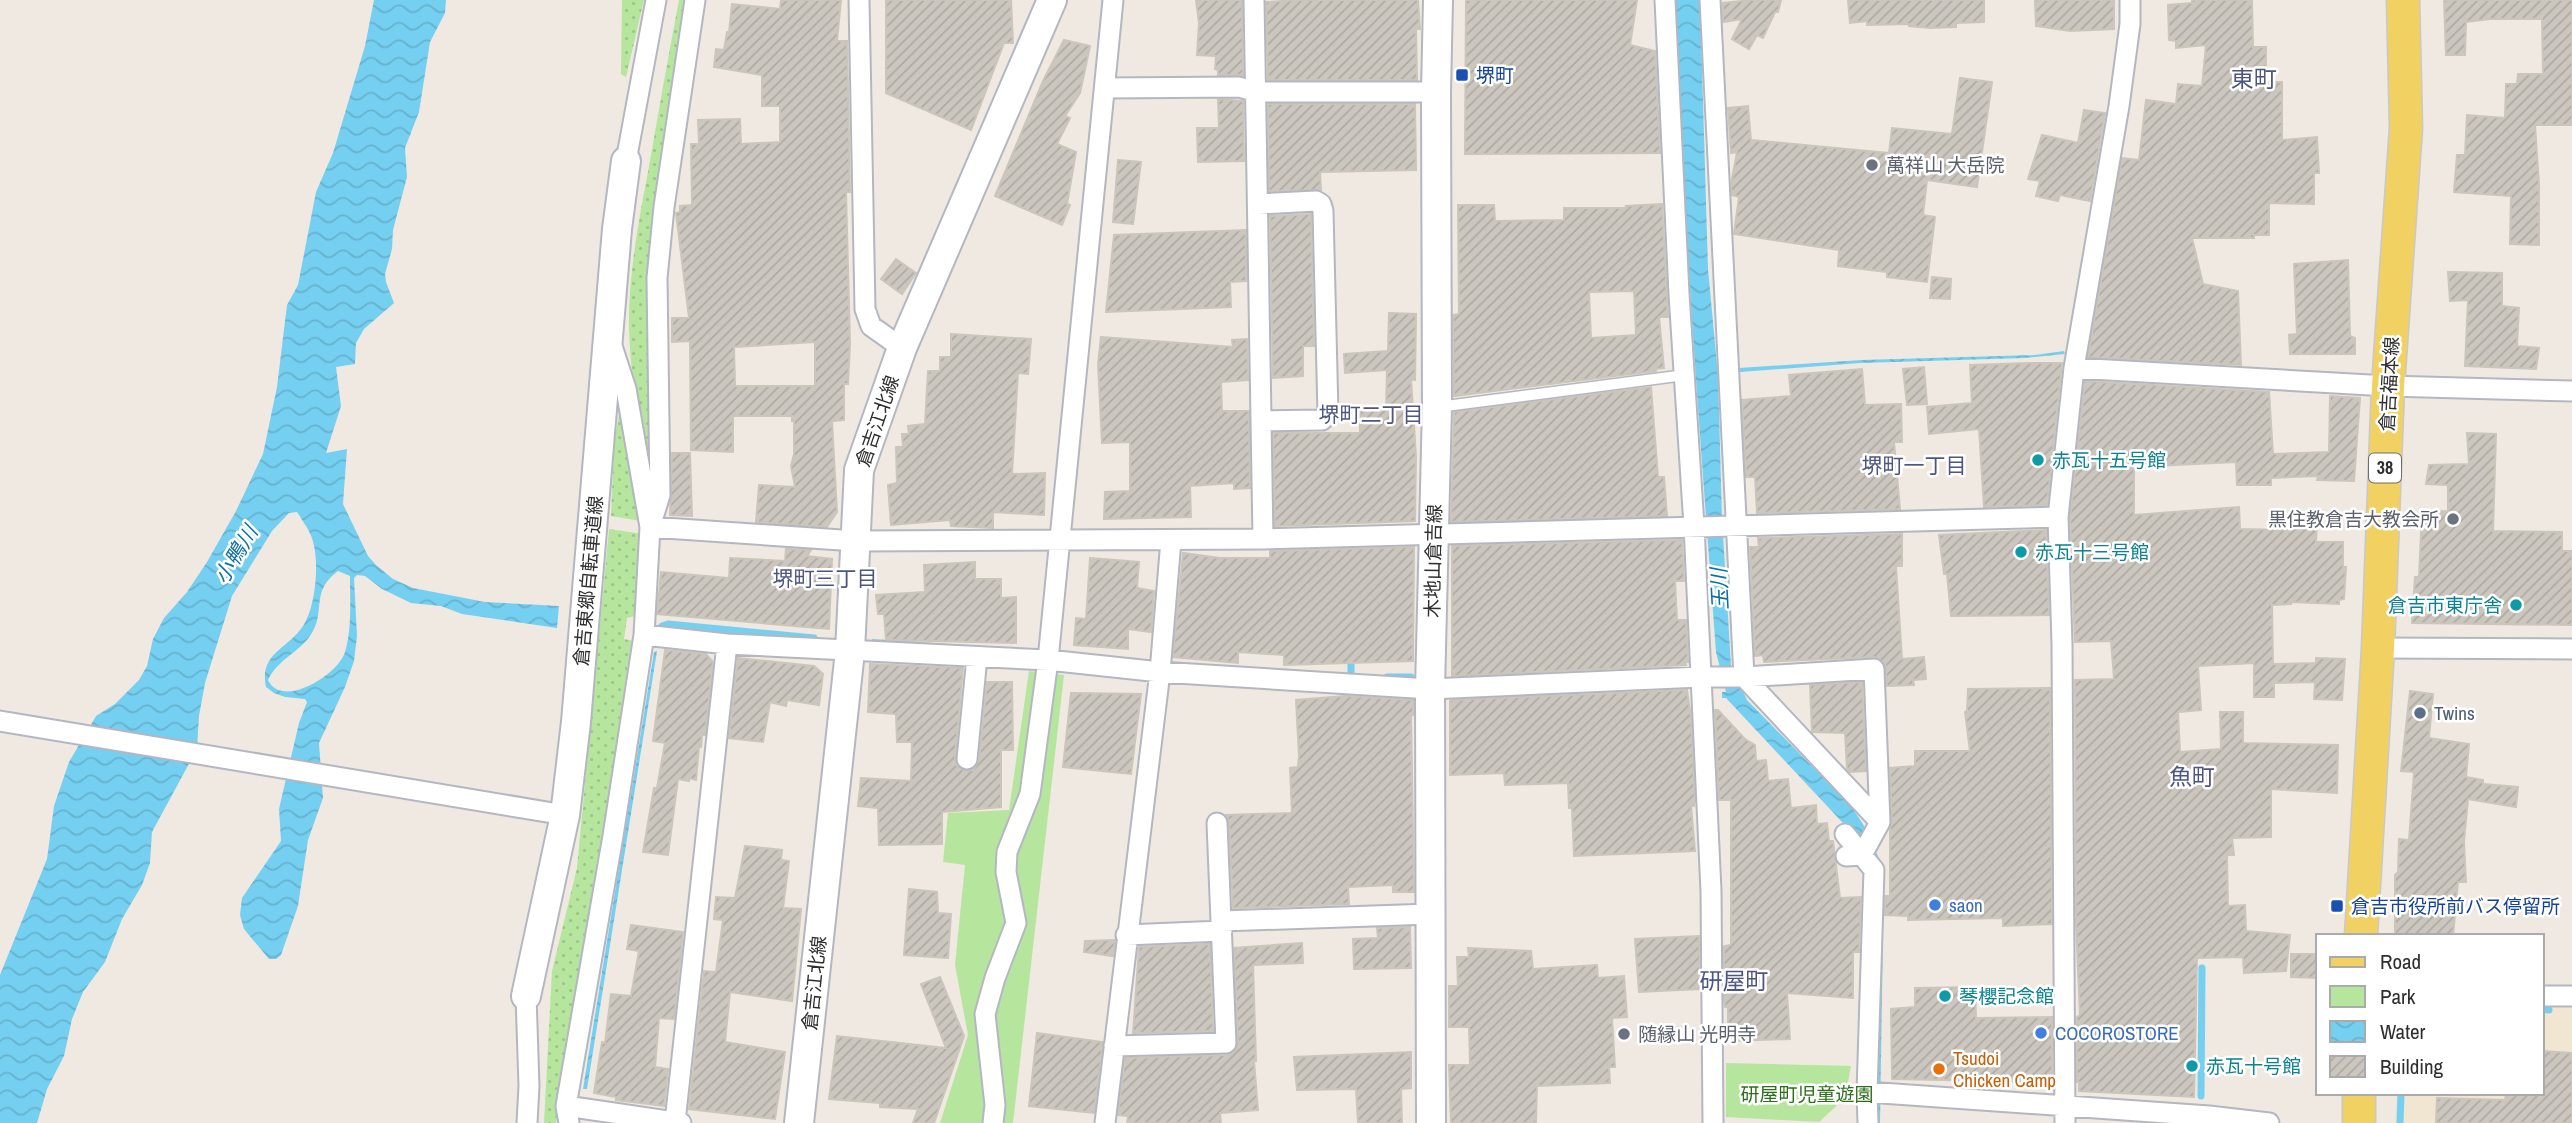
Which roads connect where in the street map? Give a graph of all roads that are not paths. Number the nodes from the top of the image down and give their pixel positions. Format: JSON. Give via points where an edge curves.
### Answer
{"nodes":[{"id":1,"x":656,"y":0,"type":"edge"},
{"id":2,"x":695,"y":0,"type":"edge"},
{"id":3,"x":859,"y":0,"type":"edge"},
{"id":4,"x":1052,"y":0,"type":"edge"},
{"id":5,"x":1113,"y":0,"type":"edge"},
{"id":6,"x":1254,"y":0,"type":"edge"},
{"id":7,"x":1438,"y":0,"type":"edge"},
{"id":8,"x":1665,"y":0,"type":"edge"},
{"id":9,"x":1710,"y":0,"type":"edge"},
{"id":10,"x":2130,"y":0,"type":"edge"},
{"id":11,"x":2403,"y":0,"type":"edge"},
{"id":12,"x":1105,"y":88,"type":"junction"},
{"id":13,"x":1256,"y":92,"type":"junction"},
{"id":14,"x":1436,"y":92,"type":"junction"},
{"id":15,"x":626,"y":161,"type":"joint"},
{"id":16,"x":1258,"y":204,"type":"junction"},
{"id":17,"x":609,"y":335,"type":"junction"},
{"id":18,"x":902,"y":348,"type":"junction"},
{"id":19,"x":2074,"y":368,"type":"junction"},
{"id":20,"x":1685,"y":375,"type":"junction"},
{"id":21,"x":2388,"y":386,"type":"junction"},
{"id":22,"x":2572,"y":390,"type":"edge"},
{"id":23,"x":1437,"y":407,"type":"junction"},
{"id":24,"x":1261,"y":421,"type":"junction"},
{"id":25,"x":2059,"y":516,"type":"junction"},
{"id":26,"x":1694,"y":526,"type":"junction"},
{"id":27,"x":650,"y":527,"type":"junction"},
{"id":28,"x":1736,"y":527,"type":"junction"},
{"id":29,"x":1434,"y":535,"type":"junction"},
{"id":30,"x":1263,"y":539,"type":"junction"},
{"id":31,"x":1060,"y":540,"type":"junction"},
{"id":32,"x":1171,"y":540,"type":"junction"},
{"id":33,"x":856,"y":541,"type":"junction"},
{"id":34,"x":644,"y":635,"type":"junction"},
{"id":35,"x":727,"y":644,"type":"junction"},
{"id":36,"x":2378,"y":648,"type":"junction"},
{"id":37,"x":2572,"y":649,"type":"edge"},
{"id":38,"x":850,"y":651,"type":"junction"},
{"id":39,"x":977,"y":657,"type":"junction"},
{"id":40,"x":1048,"y":660,"type":"junction"},
{"id":41,"x":1160,"y":672,"type":"junction"},
{"id":42,"x":1701,"y":677,"type":"junction"},
{"id":43,"x":1744,"y":677,"type":"junction"},
{"id":44,"x":1430,"y":689,"type":"junction"},
{"id":45,"x":0,"y":721,"type":"edge"},
{"id":46,"x":967,"y":759,"type":"dead end"},
{"id":47,"x":565,"y":815,"type":"junction"},
{"id":48,"x":1880,"y":822,"type":"junction"},
{"id":49,"x":1217,"y":824,"type":"dead end"},
{"id":50,"x":1845,"y":834,"type":"dead end"},
{"id":51,"x":1854,"y":856,"type":"junction"},
{"id":52,"x":1431,"y":914,"type":"junction"},
{"id":53,"x":1222,"y":926,"type":"junction"},
{"id":54,"x":2361,"y":934,"type":"edge"},
{"id":55,"x":1126,"y":935,"type":"junction"},
{"id":56,"x":526,"y":996,"type":"joint"},
{"id":57,"x":2544,"y":996,"type":"edge"},
{"id":58,"x":2572,"y":996,"type":"edge"},
{"id":59,"x":1114,"y":1046,"type":"junction"},
{"id":60,"x":1867,"y":1091,"type":"junction"},
{"id":61,"x":2359,"y":1095,"type":"edge"},
{"id":62,"x":568,"y":1115,"type":"edge"},
{"id":63,"x":2064,"y":1115,"type":"edge"},
{"id":64,"x":678,"y":1122,"type":"edge"},
{"id":65,"x":527,"y":1123,"type":"edge"},
{"id":66,"x":799,"y":1123,"type":"edge"},
{"id":67,"x":993,"y":1123,"type":"edge"},
{"id":68,"x":1105,"y":1123,"type":"edge"},
{"id":69,"x":1431,"y":1123,"type":"edge"},
{"id":70,"x":1713,"y":1123,"type":"edge"},
{"id":71,"x":1868,"y":1123,"type":"edge"},
{"id":72,"x":2269,"y":1123,"type":"edge"},
{"id":73,"x":2359,"y":1123,"type":"edge"}],
"edges":[{"from":1,"to":15,"type":"street"},
{"from":2,"to":27,"type":"street","via":[[657,278],[660,495]]},
{"from":3,"to":18,"type":"street","via":[[865,309],[871,326]]},
{"from":4,"to":18,"type":"main road","name":"倉吉江北線"},
{"from":5,"to":12,"type":"street"},
{"from":6,"to":13,"type":"street"},
{"from":7,"to":14,"type":"main road","name":"木地山倉吉線"},
{"from":8,"to":20,"type":"street"},
{"from":9,"to":28,"type":"street"},
{"from":10,"to":19,"type":"street","via":[[2119,106]]},
{"from":11,"to":21,"type":"main road","name":"倉吉福本線","number":"38","via":[[2406,128]]},
{"from":12,"to":13,"type":"street","via":[[1239,87]]},
{"from":12,"to":31,"type":"street"},
{"from":13,"to":14,"type":"street"},
{"from":13,"to":16,"type":"street"},
{"from":14,"to":23,"type":"main road","name":"木地山倉吉線"},
{"from":15,"to":17,"type":"main road","name":"倉吉東郷自転車道線"},
{"from":16,"to":24,"type":"street"},
{"from":16,"to":24,"type":"street","via":[[1321,204],[1328,414],[1322,420]]},
{"from":17,"to":27,"type":"street","via":[[626,389]]},
{"from":17,"to":47,"type":"main road","name":"倉吉東郷自転車道線"},
{"from":18,"to":33,"type":"main road","name":"倉吉江北線","via":[[859,470]]},
{"from":19,"to":21,"type":"street"},
{"from":19,"to":25,"type":"street"},
{"from":20,"to":23,"type":"lane"},
{"from":20,"to":26,"type":"street"},
{"from":21,"to":22,"type":"street"},
{"from":21,"to":36,"type":"main road","name":"倉吉福本線","number":"38"},
{"from":23,"to":29,"type":"main road","name":"木地山倉吉線"},
{"from":24,"to":30,"type":"street"},
{"from":25,"to":28,"type":"street"},
{"from":25,"to":63,"type":"street"},
{"from":26,"to":28,"type":"street"},
{"from":26,"to":29,"type":"street"},
{"from":26,"to":42,"type":"street"},
{"from":27,"to":33,"type":"street"},
{"from":27,"to":34,"type":"street"},
{"from":28,"to":43,"type":"street"},
{"from":29,"to":30,"type":"street"},
{"from":29,"to":44,"type":"main road","name":"木地山倉吉線"},
{"from":30,"to":32,"type":"street"},
{"from":31,"to":32,"type":"street"},
{"from":31,"to":33,"type":"street"},
{"from":31,"to":40,"type":"street"},
{"from":32,"to":41,"type":"street"},
{"from":33,"to":38,"type":"main road","name":"倉吉江北線"},
{"from":34,"to":35,"type":"street"},
{"from":34,"to":62,"type":"street"},
{"from":35,"to":38,"type":"street"},
{"from":35,"to":64,"type":"street"},
{"from":36,"to":37,"type":"street"},
{"from":36,"to":54,"type":"main road","name":"倉吉福本線","number":"38"},
{"from":38,"to":39,"type":"street"},
{"from":38,"to":66,"type":"main road","name":"倉吉江北線"},
{"from":39,"to":40,"type":"street"},
{"from":39,"to":46,"type":"street"},
{"from":40,"to":41,"type":"street"},
{"from":40,"to":67,"type":"street","via":[[1030,794],[1007,852],[1006,872],[1016,923],[985,1014]]},
{"from":41,"to":44,"type":"street"},
{"from":41,"to":55,"type":"street"},
{"from":42,"to":43,"type":"street"},
{"from":42,"to":44,"type":"street"},
{"from":42,"to":70,"type":"street","via":[[1711,891]]},
{"from":43,"to":48,"type":"street"},
{"from":43,"to":48,"type":"street","via":[[1874,669]]},
{"from":44,"to":52,"type":"main road","name":"木地山倉吉線"},
{"from":45,"to":47,"type":"street"},
{"from":47,"to":56,"type":"main road","name":"倉吉東郷自転車道線"},
{"from":48,"to":51,"type":"street"},
{"from":49,"to":53,"type":"street"},
{"from":50,"to":51,"type":"street"},
{"from":51,"to":60,"type":"street","via":[[1874,870]]},
{"from":52,"to":53,"type":"street"},
{"from":52,"to":69,"type":"main road","name":"木地山倉吉線"},
{"from":53,"to":55,"type":"street"},
{"from":53,"to":59,"type":"street","via":[[1226,1043]]},
{"from":55,"to":59,"type":"street"},
{"from":56,"to":65,"type":"street"},
{"from":57,"to":58,"type":"street"},
{"from":59,"to":68,"type":"street"},
{"from":60,"to":63,"type":"street"},
{"from":60,"to":71,"type":"street"},
{"from":61,"to":73,"type":"main road"},
{"from":62,"to":64,"type":"street"},
{"from":63,"to":72,"type":"street"}]}
